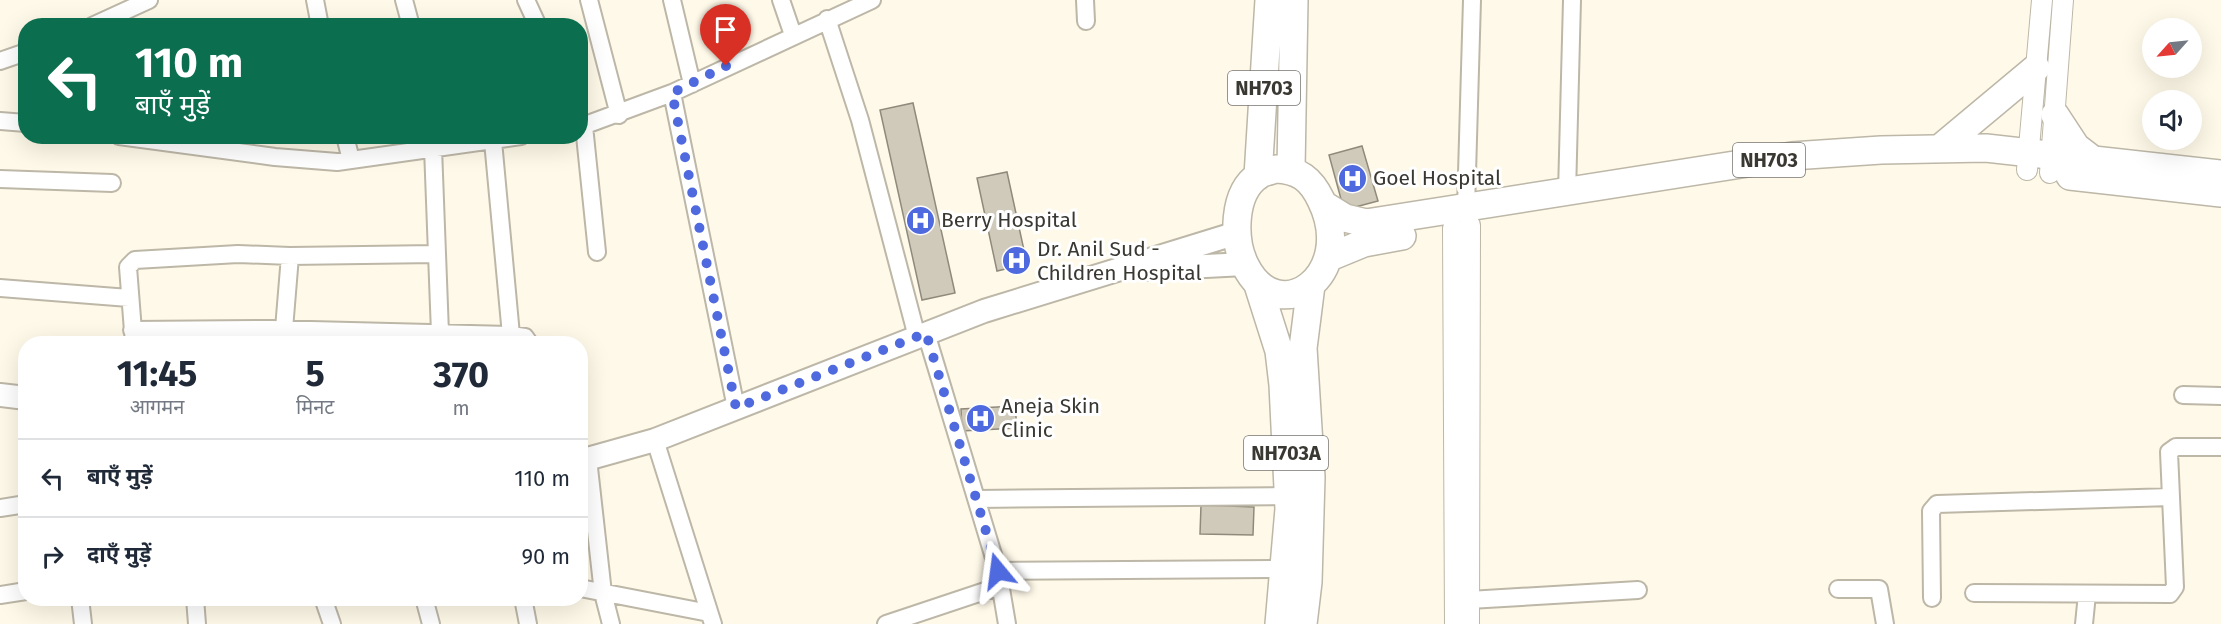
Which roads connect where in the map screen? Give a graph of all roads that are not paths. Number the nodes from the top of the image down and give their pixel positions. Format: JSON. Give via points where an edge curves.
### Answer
{"nodes":[{"id":1,"x":149,"y":0,"type":"edge"},
{"id":2,"x":315,"y":0,"type":"edge"},
{"id":3,"x":404,"y":0,"type":"edge"},
{"id":4,"x":526,"y":0,"type":"edge"},
{"id":5,"x":589,"y":0,"type":"edge"},
{"id":6,"x":672,"y":0,"type":"edge"},
{"id":7,"x":781,"y":0,"type":"edge"},
{"id":8,"x":1085,"y":0,"type":"edge"},
{"id":9,"x":1269,"y":0,"type":"edge"},
{"id":10,"x":1294,"y":0,"type":"edge"},
{"id":11,"x":1472,"y":0,"type":"edge"},
{"id":12,"x":1572,"y":0,"type":"edge"},
{"id":13,"x":2042,"y":0,"type":"edge"},
{"id":14,"x":2063,"y":0,"type":"edge"},
{"id":15,"x":867,"y":1,"type":"edge"},
{"id":16,"x":110,"y":18,"type":"edge"},
{"id":17,"x":318,"y":18,"type":"edge"},
{"id":18,"x":409,"y":18,"type":"edge"},
{"id":19,"x":534,"y":18,"type":"edge"},
{"id":20,"x":827,"y":19,"type":"junction"},
{"id":21,"x":1086,"y":21,"type":"dead end"},
{"id":22,"x":793,"y":35,"type":"junction"},
{"id":23,"x":18,"y":55,"type":"edge"},
{"id":24,"x":0,"y":61,"type":"edge"},
{"id":25,"x":2036,"y":68,"type":"junction"},
{"id":26,"x":692,"y":84,"type":"junction"},
{"id":27,"x":672,"y":93,"type":"junction"},
{"id":28,"x":619,"y":114,"type":"junction"},
{"id":29,"x":2055,"y":115,"type":"junction"},
{"id":30,"x":0,"y":120,"type":"edge"},
{"id":31,"x":18,"y":122,"type":"edge"},
{"id":32,"x":588,"y":124,"type":"edge"},
{"id":33,"x":177,"y":144,"type":"edge"},
{"id":34,"x":347,"y":144,"type":"edge"},
{"id":35,"x":438,"y":144,"type":"edge"},
{"id":36,"x":493,"y":144,"type":"edge"},
{"id":37,"x":584,"y":144,"type":"edge"},
{"id":38,"x":1939,"y":149,"type":"junction"},
{"id":39,"x":351,"y":160,"type":"junction"},
{"id":40,"x":2093,"y":160,"type":"junction"},
{"id":41,"x":1818,"y":162,"type":"junction"},
{"id":42,"x":2040,"y":163,"type":"junction"},
{"id":43,"x":1291,"y":169,"type":"junction"},
{"id":44,"x":2221,"y":174,"type":"edge"},
{"id":45,"x":1258,"y":176,"type":"junction"},
{"id":46,"x":0,"y":179,"type":"edge"},
{"id":47,"x":112,"y":183,"type":"dead end"},
{"id":48,"x":1567,"y":193,"type":"junction"},
{"id":49,"x":2221,"y":193,"type":"edge"},
{"id":50,"x":1324,"y":205,"type":"junction"},
{"id":51,"x":1463,"y":220,"type":"junction"},
{"id":52,"x":1238,"y":233,"type":"junction"},
{"id":53,"x":597,"y":252,"type":"dead end"},
{"id":54,"x":436,"y":254,"type":"junction"},
{"id":55,"x":290,"y":256,"type":"junction"},
{"id":56,"x":1330,"y":257,"type":"junction"},
{"id":57,"x":1110,"y":272,"type":"junction"},
{"id":58,"x":1251,"y":274,"type":"junction"},
{"id":59,"x":1311,"y":285,"type":"junction"},
{"id":60,"x":0,"y":288,"type":"edge"},
{"id":61,"x":129,"y":298,"type":"junction"},
{"id":62,"x":440,"y":333,"type":"junction"},
{"id":63,"x":275,"y":334,"type":"edge"},
{"id":64,"x":511,"y":335,"type":"junction"},
{"id":65,"x":922,"y":335,"type":"junction"},
{"id":66,"x":133,"y":336,"type":"edge"},
{"id":67,"x":180,"y":336,"type":"edge"},
{"id":68,"x":322,"y":336,"type":"edge"},
{"id":69,"x":398,"y":336,"type":"edge"},
{"id":70,"x":518,"y":336,"type":"edge"},
{"id":71,"x":0,"y":395,"type":"edge"},
{"id":72,"x":2183,"y":395,"type":"dead end"},
{"id":73,"x":2221,"y":396,"type":"edge"},
{"id":74,"x":18,"y":397,"type":"edge"},
{"id":75,"x":736,"y":408,"type":"junction"},
{"id":76,"x":655,"y":440,"type":"junction"},
{"id":77,"x":2221,"y":447,"type":"edge"},
{"id":78,"x":588,"y":459,"type":"edge"},
{"id":79,"x":588,"y":488,"type":"edge"},
{"id":80,"x":1288,"y":496,"type":"junction"},
{"id":81,"x":2171,"y":497,"type":"junction"},
{"id":82,"x":977,"y":499,"type":"junction"},
{"id":83,"x":18,"y":505,"type":"edge"},
{"id":84,"x":0,"y":508,"type":"edge"},
{"id":85,"x":1284,"y":569,"type":"junction"},
{"id":86,"x":999,"y":579,"type":"junction"},
{"id":87,"x":1838,"y":589,"type":"dead end"},
{"id":88,"x":588,"y":590,"type":"edge"},
{"id":89,"x":1638,"y":590,"type":"dead end"},
{"id":90,"x":18,"y":593,"type":"edge"},
{"id":91,"x":603,"y":593,"type":"junction"},
{"id":92,"x":1974,"y":593,"type":"dead end"},
{"id":93,"x":2087,"y":594,"type":"junction"},
{"id":94,"x":0,"y":596,"type":"edge"},
{"id":95,"x":1932,"y":598,"type":"dead end"},
{"id":96,"x":1469,"y":600,"type":"junction"},
{"id":97,"x":81,"y":606,"type":"edge"},
{"id":98,"x":196,"y":606,"type":"edge"},
{"id":99,"x":326,"y":606,"type":"edge"},
{"id":100,"x":426,"y":606,"type":"edge"},
{"id":101,"x":525,"y":606,"type":"edge"},
{"id":102,"x":711,"y":619,"type":"edge"},
{"id":103,"x":83,"y":624,"type":"edge"},
{"id":104,"x":197,"y":624,"type":"edge"},
{"id":105,"x":332,"y":624,"type":"edge"},
{"id":106,"x":431,"y":624,"type":"edge"},
{"id":107,"x":528,"y":624,"type":"edge"},
{"id":108,"x":611,"y":624,"type":"edge"},
{"id":109,"x":886,"y":624,"type":"edge"},
{"id":110,"x":1007,"y":624,"type":"edge"},
{"id":111,"x":1279,"y":624,"type":"edge"},
{"id":112,"x":1303,"y":624,"type":"edge"},
{"id":113,"x":1455,"y":624,"type":"edge"},
{"id":114,"x":1469,"y":624,"type":"edge"},
{"id":115,"x":1885,"y":624,"type":"edge"},
{"id":116,"x":2084,"y":624,"type":"edge"}],
"edges":[{"from":1,"to":16,"type":"street"},
{"from":2,"to":17,"type":"street"},
{"from":3,"to":18,"type":"street"},
{"from":4,"to":19,"type":"street"},
{"from":5,"to":28,"type":"street"},
{"from":6,"to":26,"type":"street"},
{"from":7,"to":22,"type":"street"},
{"from":8,"to":21,"type":"street"},
{"from":9,"to":45,"type":"highway","number":"NH703"},
{"from":10,"to":43,"type":"highway","number":"NH703"},
{"from":11,"to":51,"type":"street"},
{"from":12,"to":48,"type":"street"},
{"from":13,"to":25,"type":"street"},
{"from":14,"to":29,"type":"street"},
{"from":15,"to":20,"type":"street"},
{"from":20,"to":22,"type":"street"},
{"from":20,"to":65,"type":"street"},
{"from":22,"to":26,"type":"street"},
{"from":23,"to":24,"type":"street"},
{"from":25,"to":38,"type":"highway"},
{"from":25,"to":42,"type":"street"},
{"from":26,"to":27,"type":"street"},
{"from":27,"to":28,"type":"street"},
{"from":27,"to":75,"type":"street"},
{"from":28,"to":32,"type":"street"},
{"from":29,"to":40,"type":"highway","via":[[2076,147]]},
{"from":29,"to":42,"type":"street"},
{"from":30,"to":31,"type":"street"},
{"from":33,"to":39,"type":"street","via":[[275,157]]},
{"from":34,"to":39,"type":"street"},
{"from":35,"to":39,"type":"street"},
{"from":35,"to":54,"type":"street"},
{"from":36,"to":64,"type":"street"},
{"from":37,"to":53,"type":"street"},
{"from":38,"to":41,"type":"highway","number":"NH703"},
{"from":38,"to":42,"type":"highway","number":"NH703","via":[[1986,148]]},
{"from":40,"to":42,"type":"highway","number":"NH703"},
{"from":40,"to":44,"type":"highway","number":"NH703"},
{"from":41,"to":42,"type":"highway","number":"NH703"},
{"from":41,"to":48,"type":"highway","number":"NH703","via":[[1792,156]]},
{"from":41,"to":51,"type":"highway","number":"NH703"},
{"from":42,"to":49,"type":"highway","number":"NH703"},
{"from":43,"to":45,"type":"highway","via":[[1276,169]]},
{"from":43,"to":50,"type":"highway","number":"NH703","via":[[1304,175]]},
{"from":45,"to":52,"type":"highway","number":"NH703","via":[[1242,199],[1236,222]]},
{"from":46,"to":47,"type":"street"},
{"from":48,"to":51,"type":"highway","number":"NH703"},
{"from":50,"to":51,"type":"highway","number":"NH703","via":[[1345,218],[1366,223]]},
{"from":50,"to":56,"type":"highway","number":"NH703","via":[[1331,225]]},
{"from":51,"to":56,"type":"highway","number":"NH703","via":[[1364,243]]},
{"from":51,"to":96,"type":"street"},
{"from":51,"to":113,"type":"street"},
{"from":52,"to":57,"type":"main road"},
{"from":52,"to":58,"type":"highway","number":"NH703"},
{"from":54,"to":55,"type":"street"},
{"from":54,"to":62,"type":"street"},
{"from":55,"to":61,"type":"street","via":[[238,254],[135,260],[128,267]]},
{"from":55,"to":63,"type":"street"},
{"from":56,"to":59,"type":"highway"},
{"from":57,"to":58,"type":"main road"},
{"from":57,"to":65,"type":"main road","via":[[984,311]]},
{"from":58,"to":59,"type":"highway","via":[[1268,292],[1296,292]]},
{"from":58,"to":80,"type":"highway","number":"NH703A","via":[[1279,351]]},
{"from":59,"to":112,"type":"highway","number":"NH703A","via":[[1303,348],[1311,477]]},
{"from":60,"to":61,"type":"street"},
{"from":61,"to":66,"type":"street"},
{"from":62,"to":64,"type":"street"},
{"from":62,"to":69,"type":"street"},
{"from":63,"to":67,"type":"street"},
{"from":63,"to":68,"type":"street"},
{"from":64,"to":70,"type":"street"},
{"from":65,"to":75,"type":"main road"},
{"from":65,"to":82,"type":"street"},
{"from":71,"to":74,"type":"main road"},
{"from":72,"to":73,"type":"street"},
{"from":75,"to":76,"type":"main road"},
{"from":76,"to":78,"type":"main road"},
{"from":76,"to":102,"type":"street"},
{"from":77,"to":81,"type":"street","via":[[2171,448]]},
{"from":79,"to":91,"type":"street"},
{"from":80,"to":82,"type":"street"},
{"from":80,"to":85,"type":"highway","number":"NH703A"},
{"from":81,"to":93,"type":"street","via":[[2173,592]]},
{"from":81,"to":95,"type":"street","via":[[1937,504],[1931,511]]},
{"from":82,"to":86,"type":"street"},
{"from":83,"to":84,"type":"street"},
{"from":85,"to":86,"type":"street"},
{"from":85,"to":111,"type":"highway","number":"NH703A"},
{"from":86,"to":109,"type":"street"},
{"from":86,"to":110,"type":"street"},
{"from":87,"to":115,"type":"street","via":[[1879,589]]},
{"from":88,"to":91,"type":"street"},
{"from":89,"to":96,"type":"street"},
{"from":90,"to":94,"type":"street"},
{"from":91,"to":102,"type":"street"},
{"from":91,"to":108,"type":"street"},
{"from":92,"to":93,"type":"street"},
{"from":93,"to":116,"type":"street"},
{"from":96,"to":114,"type":"street"},
{"from":97,"to":103,"type":"street"},
{"from":98,"to":104,"type":"street"},
{"from":99,"to":105,"type":"street"},
{"from":100,"to":106,"type":"street"},
{"from":101,"to":107,"type":"street"}]}
